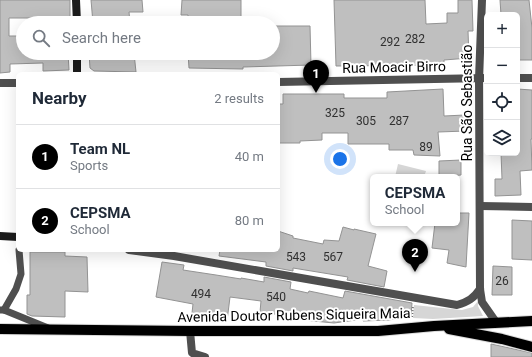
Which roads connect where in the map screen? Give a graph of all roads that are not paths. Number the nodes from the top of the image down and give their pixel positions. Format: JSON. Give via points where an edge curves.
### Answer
{"nodes":[{"id":1,"x":76,"y":0,"type":"edge"},
{"id":2,"x":482,"y":0,"type":"edge"},
{"id":3,"x":77,"y":16,"type":"edge"},
{"id":4,"x":77,"y":60,"type":"edge"},
{"id":5,"x":77,"y":72,"type":"edge"},
{"id":6,"x":483,"y":78,"type":"edge"},
{"id":7,"x":520,"y":78,"type":"edge"},
{"id":8,"x":532,"y":78,"type":"edge"},
{"id":9,"x":280,"y":82,"type":"edge"},
{"id":10,"x":0,"y":83,"type":"edge"},
{"id":11,"x":16,"y":83,"type":"edge"},
{"id":12,"x":480,"y":206,"type":"junction"},
{"id":13,"x":532,"y":206,"type":"edge"},
{"id":14,"x":2,"y":237,"type":"edge"},
{"id":15,"x":16,"y":237,"type":"edge"},
{"id":16,"x":19,"y":252,"type":"edge"},
{"id":17,"x":144,"y":252,"type":"edge"},
{"id":18,"x":480,"y":289,"type":"junction"},
{"id":19,"x":2,"y":310,"type":"edge"},
{"id":20,"x":532,"y":321,"type":"edge"},
{"id":21,"x":496,"y":322,"type":"junction"},
{"id":22,"x":434,"y":326,"type":"junction"},
{"id":23,"x":0,"y":329,"type":"edge"},
{"id":24,"x":56,"y":331,"type":"junction"},
{"id":25,"x":190,"y":331,"type":"junction"},
{"id":26,"x":532,"y":347,"type":"edge"},
{"id":27,"x":205,"y":357,"type":"edge"}],
"edges":[{"from":1,"to":3,"type":"main road"},
{"from":2,"to":6,"type":"street","name":"Rua São Sebastião"},
{"from":4,"to":5,"type":"main road"},
{"from":6,"to":9,"type":"street","name":"Rua Moacir Birro"},
{"from":6,"to":12,"type":"street","name":"Rua São Sebastião"},
{"from":7,"to":8,"type":"street"},
{"from":10,"to":11,"type":"street"},
{"from":12,"to":13,"type":"street"},
{"from":12,"to":18,"type":"street","name":"Rua São Sebastião"},
{"from":14,"to":15,"type":"main road"},
{"from":16,"to":19,"type":"lane","via":[[21,274],[16,289]]},
{"from":17,"to":18,"type":"street","via":[[457,305],[475,297]]},
{"from":18,"to":21,"type":"street","name":"Rua São Sebastião","via":[[482,302]]},
{"from":19,"to":24,"type":"lane"},
{"from":20,"to":21,"type":"main road","name":"Avenida Doutor Rubens Siqueira Maia"},
{"from":21,"to":22,"type":"main road","name":"Avenida Doutor Rubens Siqueira Maia"},
{"from":22,"to":25,"type":"main road","name":"Avenida Doutor Rubens Siqueira Maia","via":[[378,331]]},
{"from":22,"to":26,"type":"main road","via":[[502,338]]},
{"from":23,"to":24,"type":"main road","name":"Avenida Doutor Rubens Siqueira Maia"},
{"from":24,"to":25,"type":"main road","name":"Avenida Doutor Rubens Siqueira Maia"},
{"from":25,"to":27,"type":"street","via":[[192,353]]}]}
